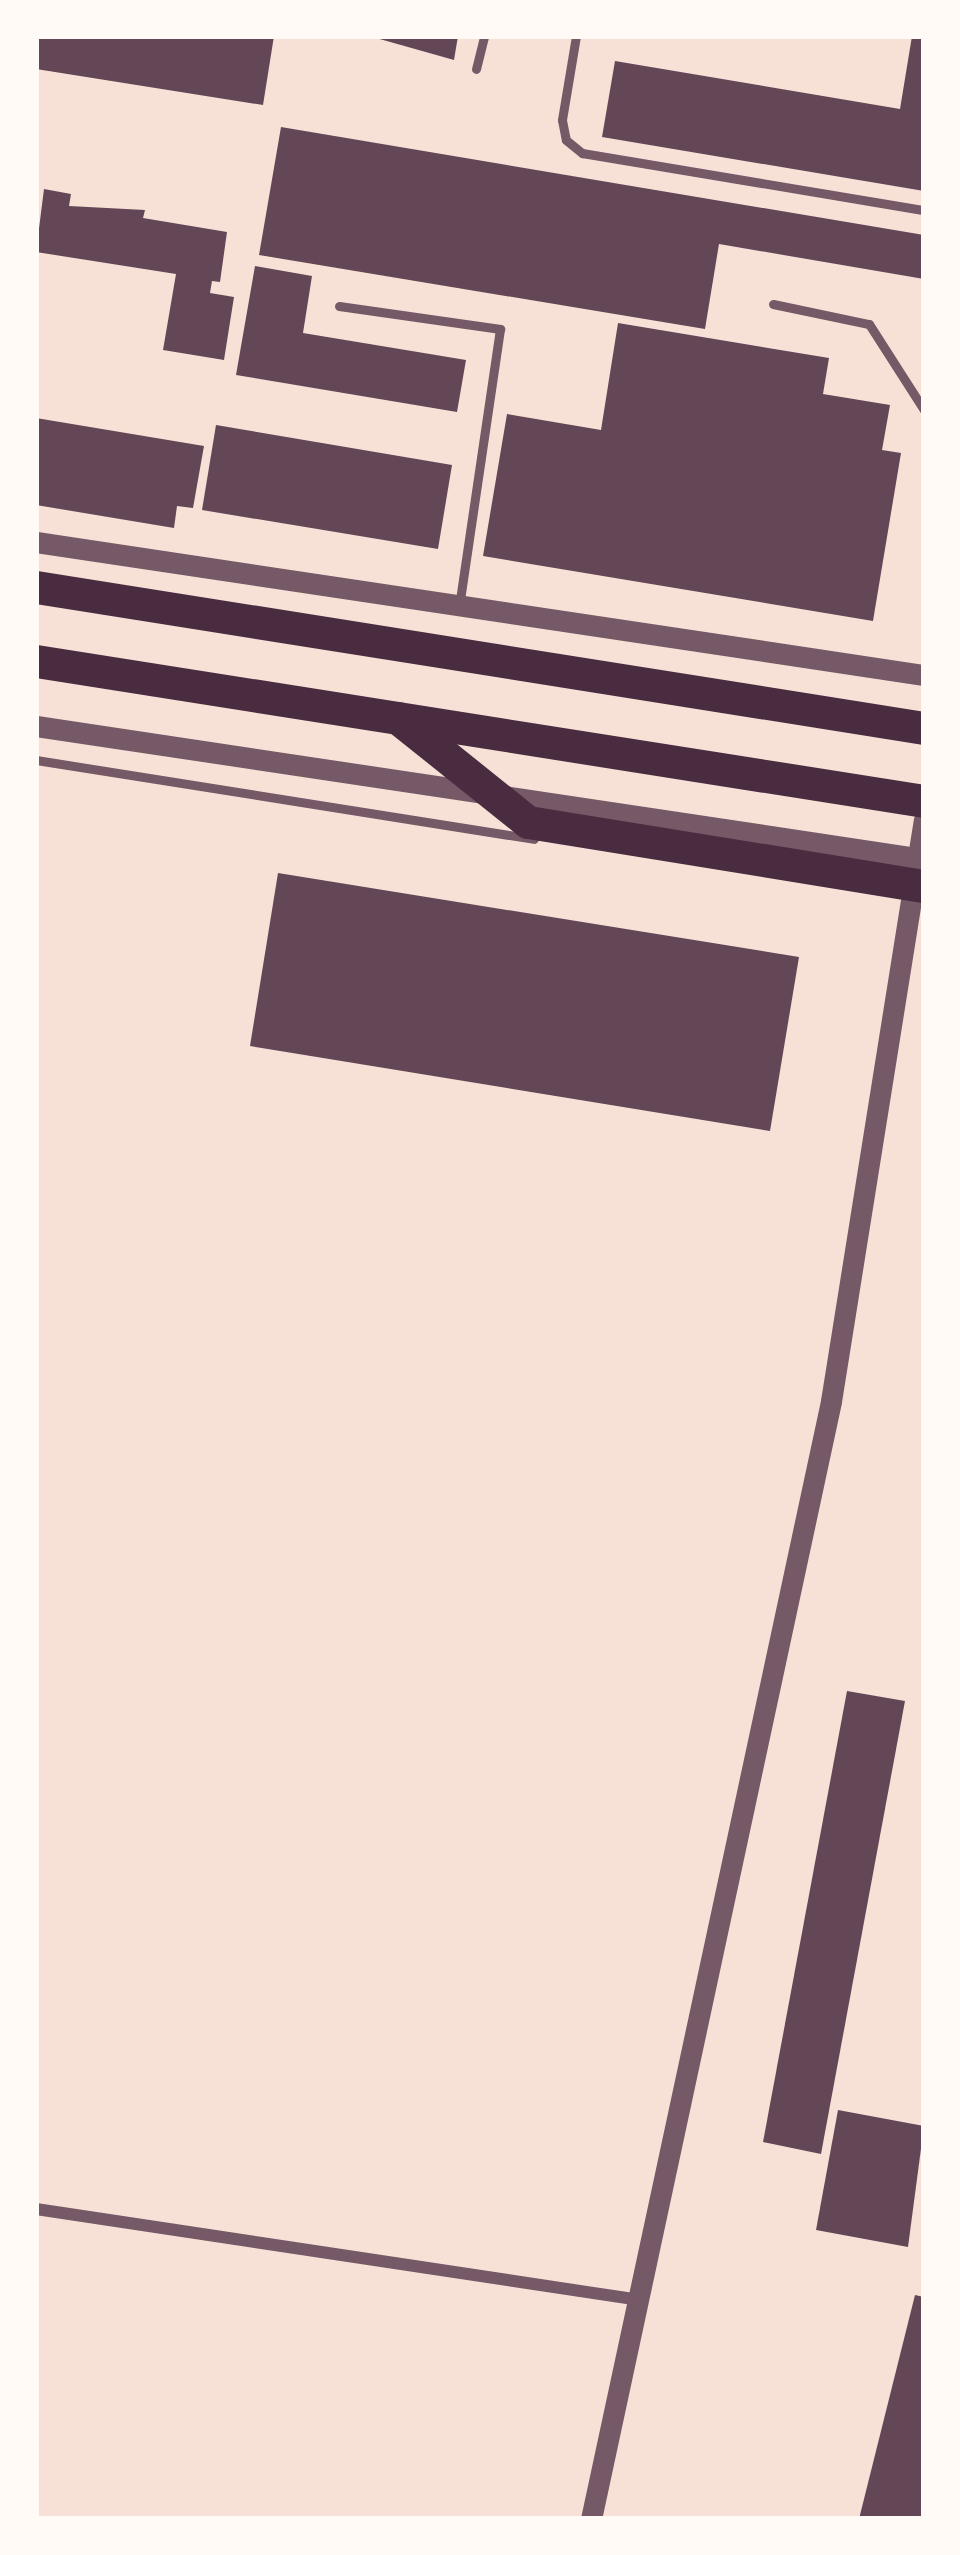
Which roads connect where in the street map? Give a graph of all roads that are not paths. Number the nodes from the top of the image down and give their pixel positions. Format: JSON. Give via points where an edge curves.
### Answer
{"nodes":[{"id":1,"x":484,"y":36,"type":"edge"},
{"id":2,"x":576,"y":36,"type":"edge"},
{"id":3,"x":476,"y":69,"type":"dead end"},
{"id":4,"x":924,"y":210,"type":"edge"},
{"id":5,"x":772,"y":304,"type":"dead end"},
{"id":6,"x":339,"y":306,"type":"dead end"},
{"id":7,"x":924,"y":410,"type":"edge"},
{"id":8,"x":36,"y":542,"type":"edge"},
{"id":9,"x":36,"y":587,"type":"edge"},
{"id":10,"x":459,"y":605,"type":"junction"},
{"id":11,"x":36,"y":661,"type":"edge"},
{"id":12,"x":924,"y":675,"type":"edge"},
{"id":13,"x":924,"y":708,"type":"edge"},
{"id":14,"x":801,"y":709,"type":"junction"},
{"id":15,"x":397,"y":717,"type":"junction"},
{"id":16,"x":36,"y":726,"type":"edge"},
{"id":17,"x":924,"y":728,"type":"edge"},
{"id":18,"x":36,"y":760,"type":"edge"},
{"id":19,"x":924,"y":801,"type":"edge"},
{"id":20,"x":924,"y":819,"type":"edge"},
{"id":21,"x":919,"y":875,"type":"edge"},
{"id":22,"x":36,"y":2209,"type":"edge"},
{"id":23,"x":641,"y":2300,"type":"junction"},
{"id":24,"x":591,"y":2519,"type":"edge"}],
"edges":[{"from":1,"to":3,"type":"lane"},
{"from":2,"to":4,"type":"lane","via":[[562,120],[566,140],[582,153]]},
{"from":5,"to":7,"type":"lane","via":[[869,324]]},
{"from":6,"to":10,"type":"lane","via":[[500,329]]},
{"from":8,"to":10,"type":"street"},
{"from":9,"to":14,"type":"highway"},
{"from":10,"to":12,"type":"street"},
{"from":11,"to":15,"type":"highway"},
{"from":13,"to":14,"type":"highway"},
{"from":14,"to":17,"type":"highway"},
{"from":15,"to":19,"type":"highway"},
{"from":15,"to":21,"type":"highway","via":[[528,822]]},
{"from":16,"to":21,"type":"street"},
{"from":18,"to":21,"type":"lane"},
{"from":20,"to":21,"type":"street"},
{"from":21,"to":23,"type":"street","via":[[831,1401]]},
{"from":22,"to":23,"type":"street"},
{"from":23,"to":24,"type":"street"}]}
